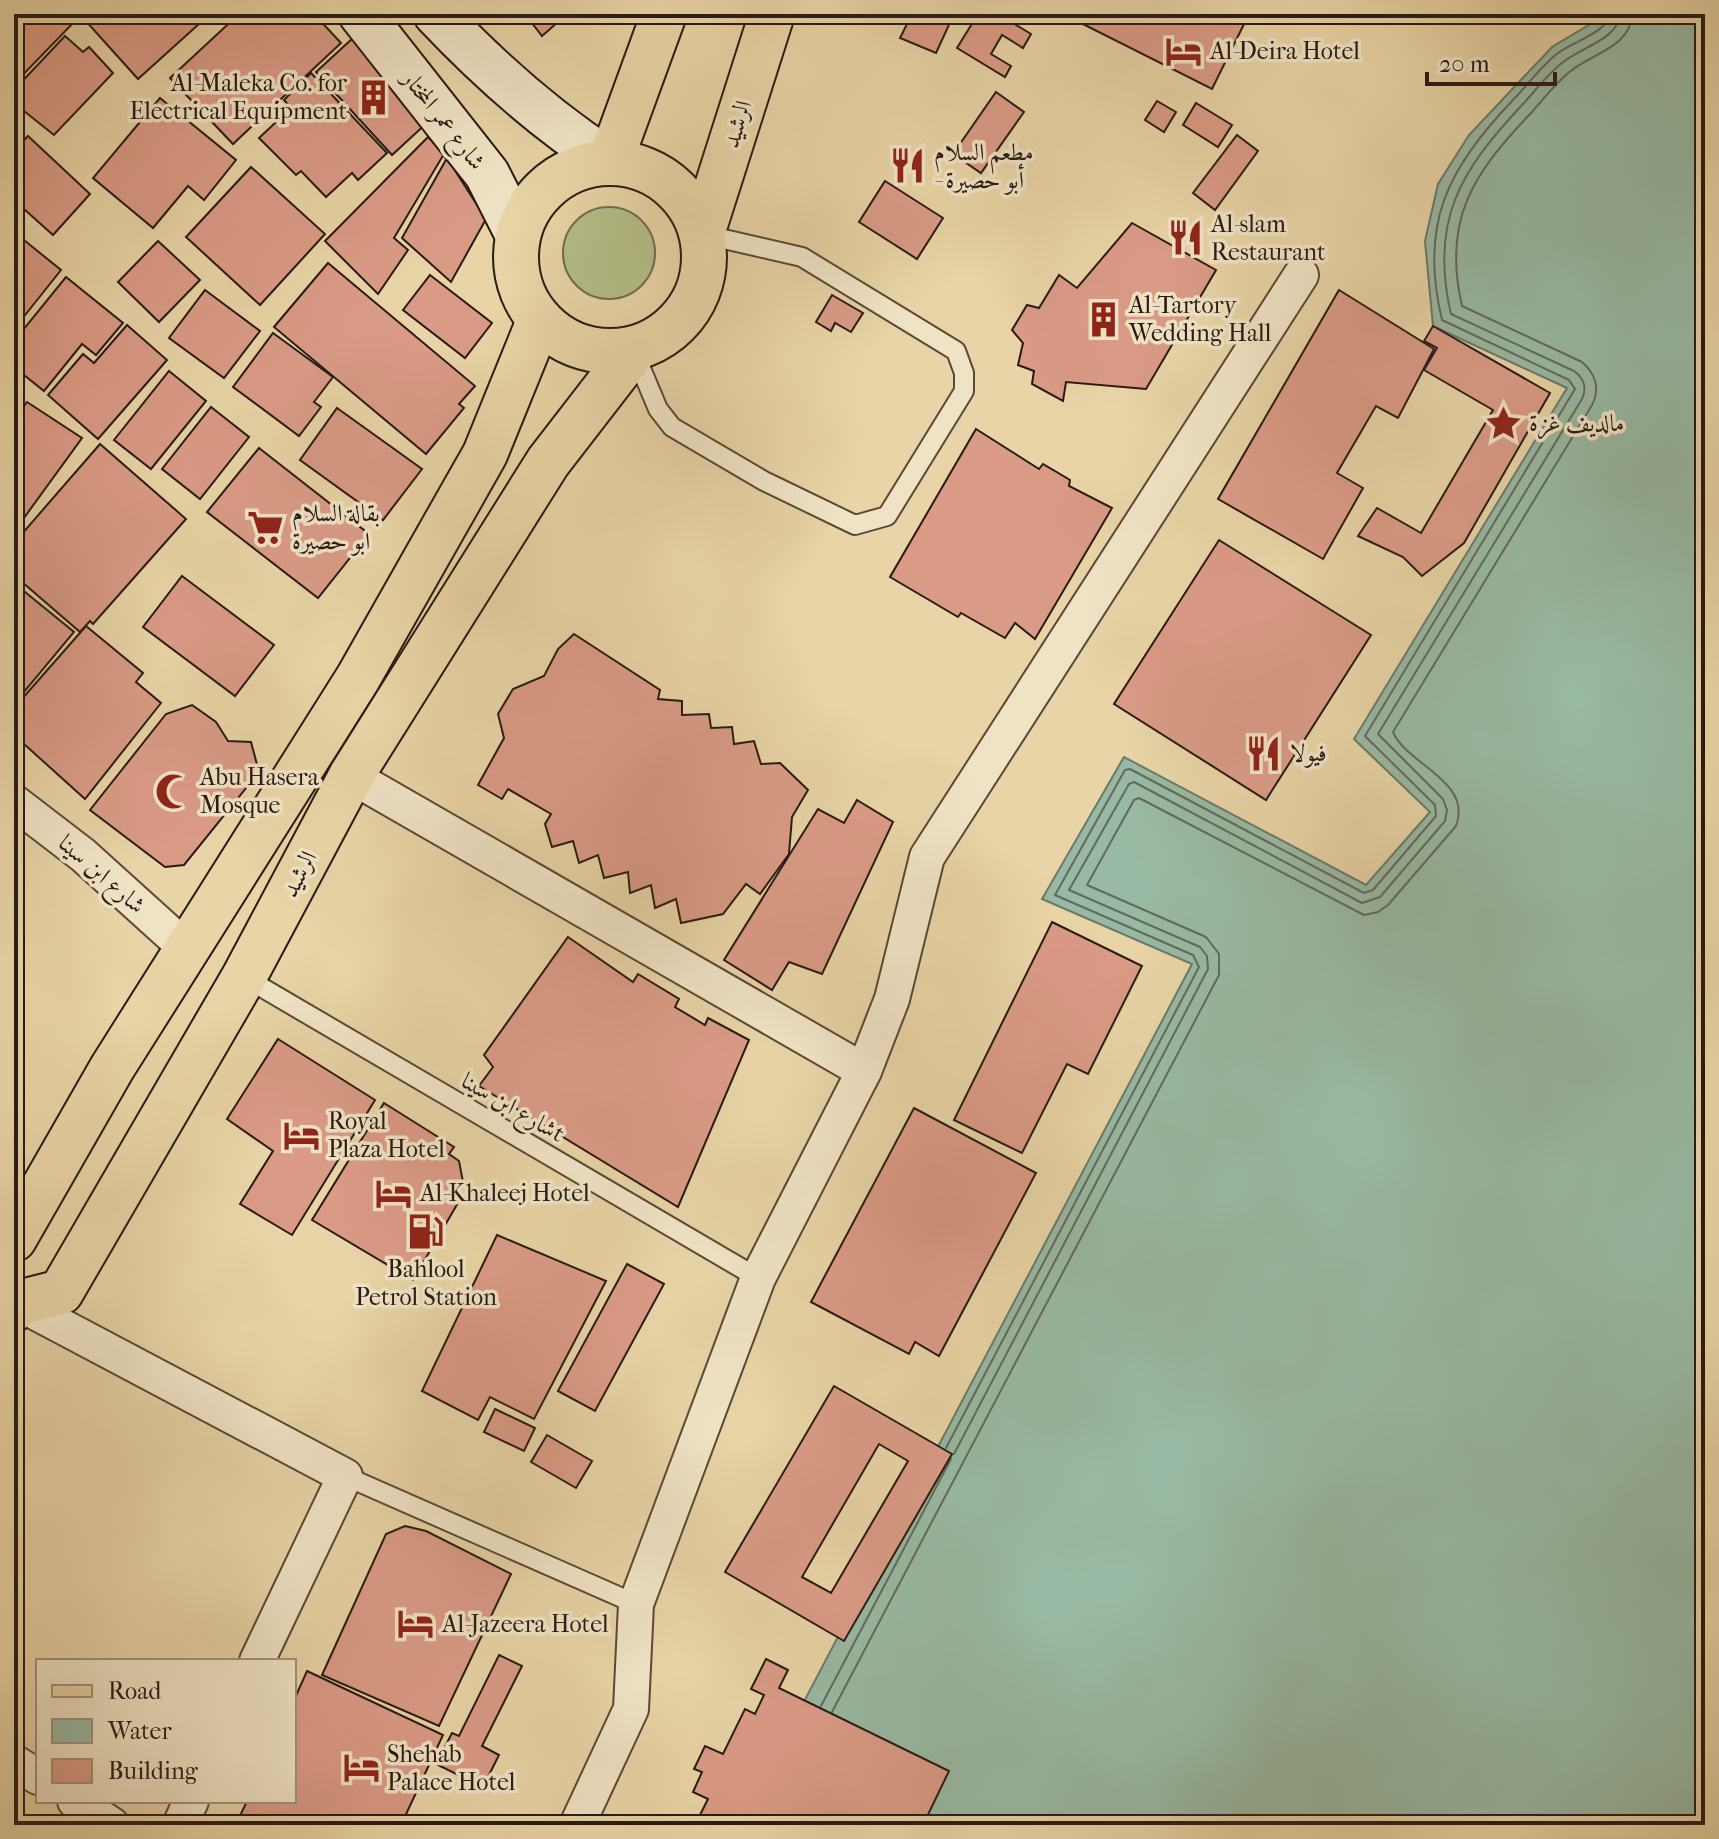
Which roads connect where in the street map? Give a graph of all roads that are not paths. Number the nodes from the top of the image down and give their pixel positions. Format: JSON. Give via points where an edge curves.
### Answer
{"nodes":[{"id":1,"x":361,"y":14,"type":"edge"},
{"id":2,"x":436,"y":14,"type":"edge"},
{"id":3,"x":664,"y":14,"type":"edge"},
{"id":4,"x":772,"y":14,"type":"edge"},
{"id":5,"x":610,"y":162,"type":"junction"},
{"id":6,"x":517,"y":233,"type":"junction"},
{"id":7,"x":702,"y":234,"type":"junction"},
{"id":8,"x":1301,"y":275,"type":"dead end"},
{"id":9,"x":539,"y":321,"type":"junction"},
{"id":10,"x":633,"y":352,"type":"junction"},
{"id":11,"x":351,"y":776,"type":"junction"},
{"id":12,"x":14,"y":802,"type":"edge"},
{"id":13,"x":187,"y":949,"type":"junction"},
{"id":14,"x":244,"y":977,"type":"junction"},
{"id":15,"x":864,"y":1071,"type":"junction"},
{"id":16,"x":14,"y":1239,"type":"edge"},
{"id":17,"x":758,"y":1278,"type":"junction"},
{"id":18,"x":15,"y":1303,"type":"edge"},
{"id":19,"x":345,"y":1476,"type":"junction"},
{"id":20,"x":636,"y":1604,"type":"junction"},
{"id":21,"x":258,"y":1659,"type":"edge"},
{"id":22,"x":14,"y":1762,"type":"edge"},
{"id":23,"x":36,"y":1776,"type":"edge"},
{"id":24,"x":78,"y":1803,"type":"edge"},
{"id":25,"x":190,"y":1803,"type":"edge"},
{"id":26,"x":112,"y":1825,"type":"edge"},
{"id":27,"x":180,"y":1825,"type":"edge"},
{"id":28,"x":577,"y":1825,"type":"edge"}],
"edges":[{"from":1,"to":6,"type":"main road","name":"شارع عمر المختار","via":[[487,174]]},
{"from":2,"to":5,"type":"main road","via":[[556,127]]},
{"from":3,"to":5,"type":"main road"},
{"from":4,"to":7,"type":"main road","name":"الرشيد"},
{"from":5,"to":6,"type":"main road","via":[[579,167],[551,182],[530,204]]},
{"from":5,"to":7,"type":"main road","via":[[641,167],[669,182],[690,205]]},
{"from":6,"to":9,"type":"main road","via":[[515,264],[522,294]]},
{"from":7,"to":10,"type":"main road","via":[[705,265],[697,296],[680,322]]},
{"from":7,"to":10,"type":"lane","via":[[802,257],[956,351],[964,391],[887,516],[855,525],[764,481],[672,427],[658,409]]},
{"from":8,"to":15,"type":"street","via":[[927,857],[892,999]]},
{"from":9,"to":10,"type":"main road","via":[[563,340],[593,351]]},
{"from":9,"to":13,"type":"main road","via":[[485,454],[358,678]]},
{"from":10,"to":11,"type":"main road","name":"الرشيد","via":[[548,462]]},
{"from":11,"to":14,"type":"main road","name":"الرشيد"},
{"from":11,"to":15,"type":"street"},
{"from":12,"to":13,"type":"street","name":"شارع ابن سينا","via":[[83,855]]},
{"from":13,"to":16,"type":"main road"},
{"from":14,"to":17,"type":"lane","name":"شارع ابن سيناt"},
{"from":14,"to":18,"type":"main road","name":"الرشيد","via":[[61,1292]]},
{"from":15,"to":17,"type":"street"},
{"from":17,"to":20,"type":"street"},
{"from":18,"to":19,"type":"street"},
{"from":19,"to":20,"type":"lane"},
{"from":19,"to":21,"type":"street"},
{"from":20,"to":28,"type":"street","via":[[631,1709]]},
{"from":22,"to":23,"type":"street"},
{"from":24,"to":26,"type":"street"},
{"from":25,"to":27,"type":"street"}]}
